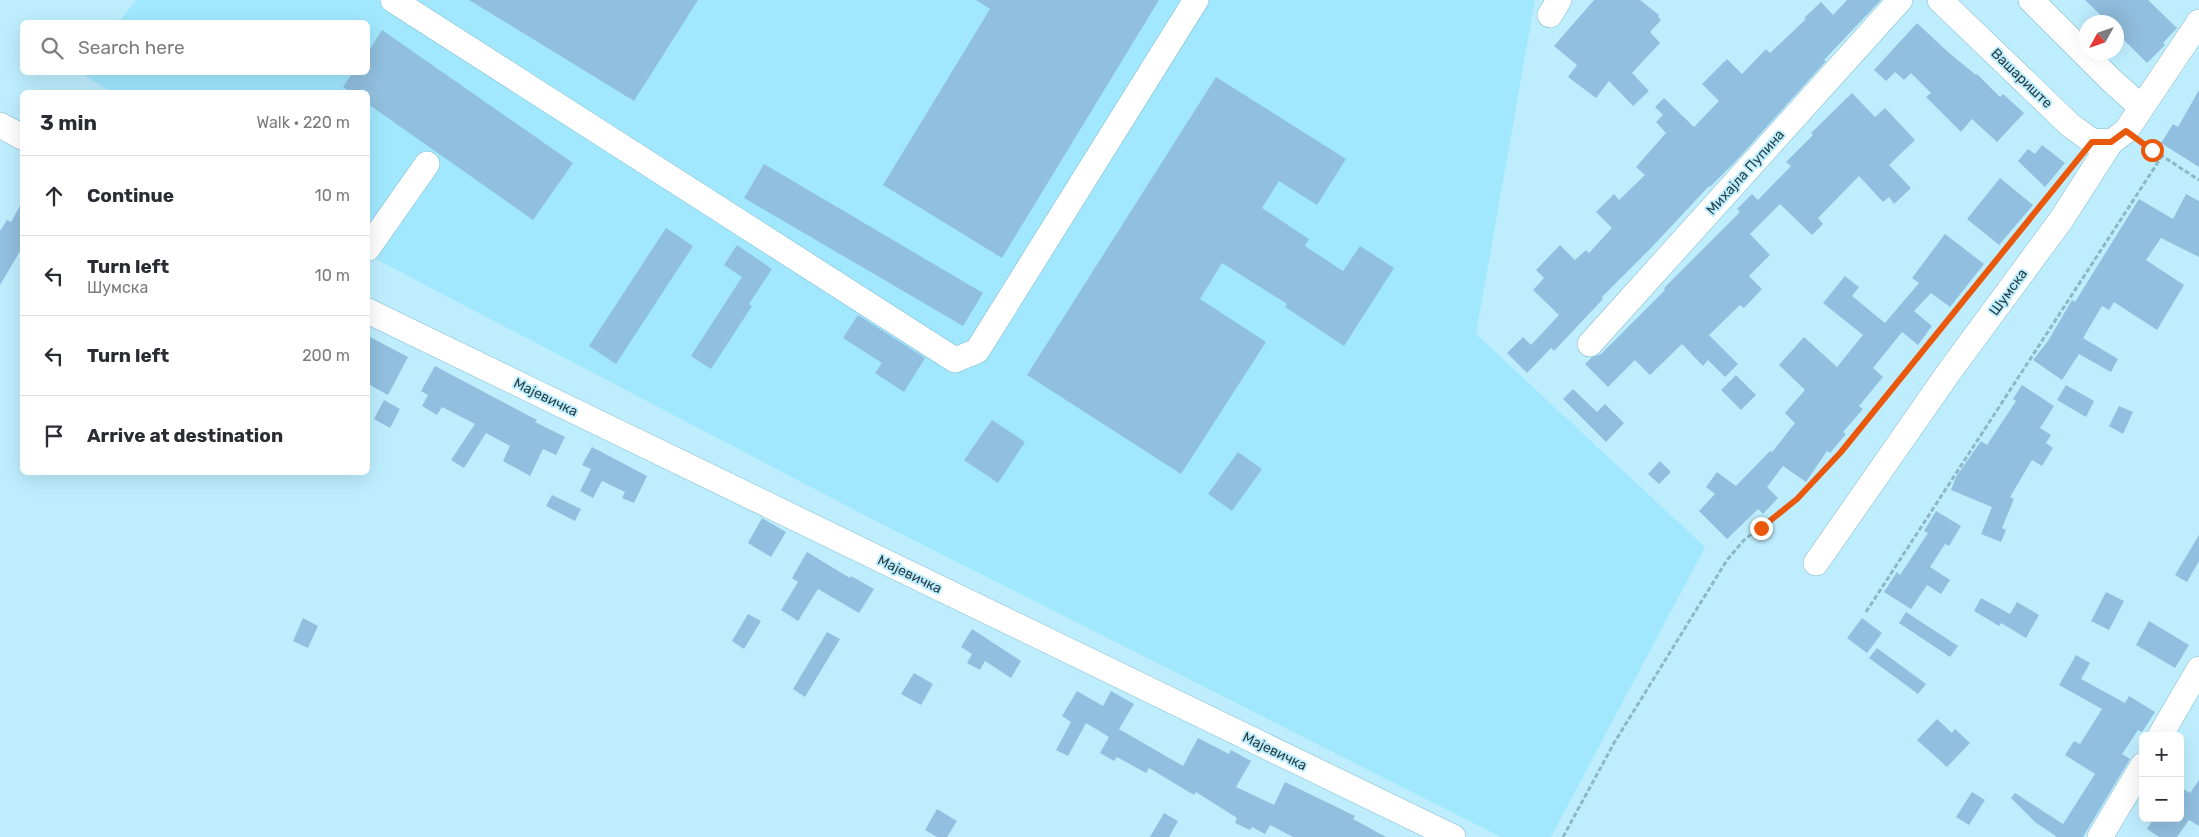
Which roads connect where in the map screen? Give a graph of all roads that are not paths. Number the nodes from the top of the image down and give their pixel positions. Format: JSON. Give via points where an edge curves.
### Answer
{"nodes":[{"id":1,"x":393,"y":0,"type":"edge"},
{"id":2,"x":1196,"y":0,"type":"edge"},
{"id":3,"x":1900,"y":0,"type":"edge"},
{"id":4,"x":1940,"y":0,"type":"edge"},
{"id":5,"x":2031,"y":0,"type":"edge"},
{"id":6,"x":2199,"y":22,"type":"edge"},
{"id":7,"x":2141,"y":107,"type":"junction"},
{"id":8,"x":0,"y":125,"type":"edge"},
{"id":9,"x":20,"y":136,"type":"edge"},
{"id":10,"x":2118,"y":137,"type":"junction"},
{"id":11,"x":427,"y":164,"type":"dead end"},
{"id":12,"x":370,"y":245,"type":"edge"},
{"id":13,"x":370,"y":312,"type":"edge"},
{"id":14,"x":1590,"y":344,"type":"dead end"},
{"id":15,"x":1816,"y":563,"type":"dead end"},
{"id":16,"x":2199,"y":668,"type":"edge"},
{"id":17,"x":2162,"y":732,"type":"edge"},
{"id":18,"x":2139,"y":772,"type":"edge"},
{"id":19,"x":1453,"y":837,"type":"edge"},
{"id":20,"x":2100,"y":837,"type":"edge"}],
"edges":[{"from":1,"to":2,"type":"street","via":[[955,360],[977,352]]},
{"from":3,"to":14,"type":"street","name":"Михајла Пупина"},
{"from":4,"to":10,"type":"street","name":"Вашариште","via":[[2070,125],[2092,142]]},
{"from":5,"to":7,"type":"street"},
{"from":6,"to":7,"type":"street","name":"Шумска"},
{"from":7,"to":10,"type":"street","name":"Шумска"},
{"from":8,"to":9,"type":"street"},
{"from":10,"to":15,"type":"street","name":"Шумска"},
{"from":11,"to":12,"type":"street"},
{"from":13,"to":19,"type":"street","name":"Мајевичка"},
{"from":16,"to":17,"type":"street"},
{"from":18,"to":20,"type":"street"}]}
